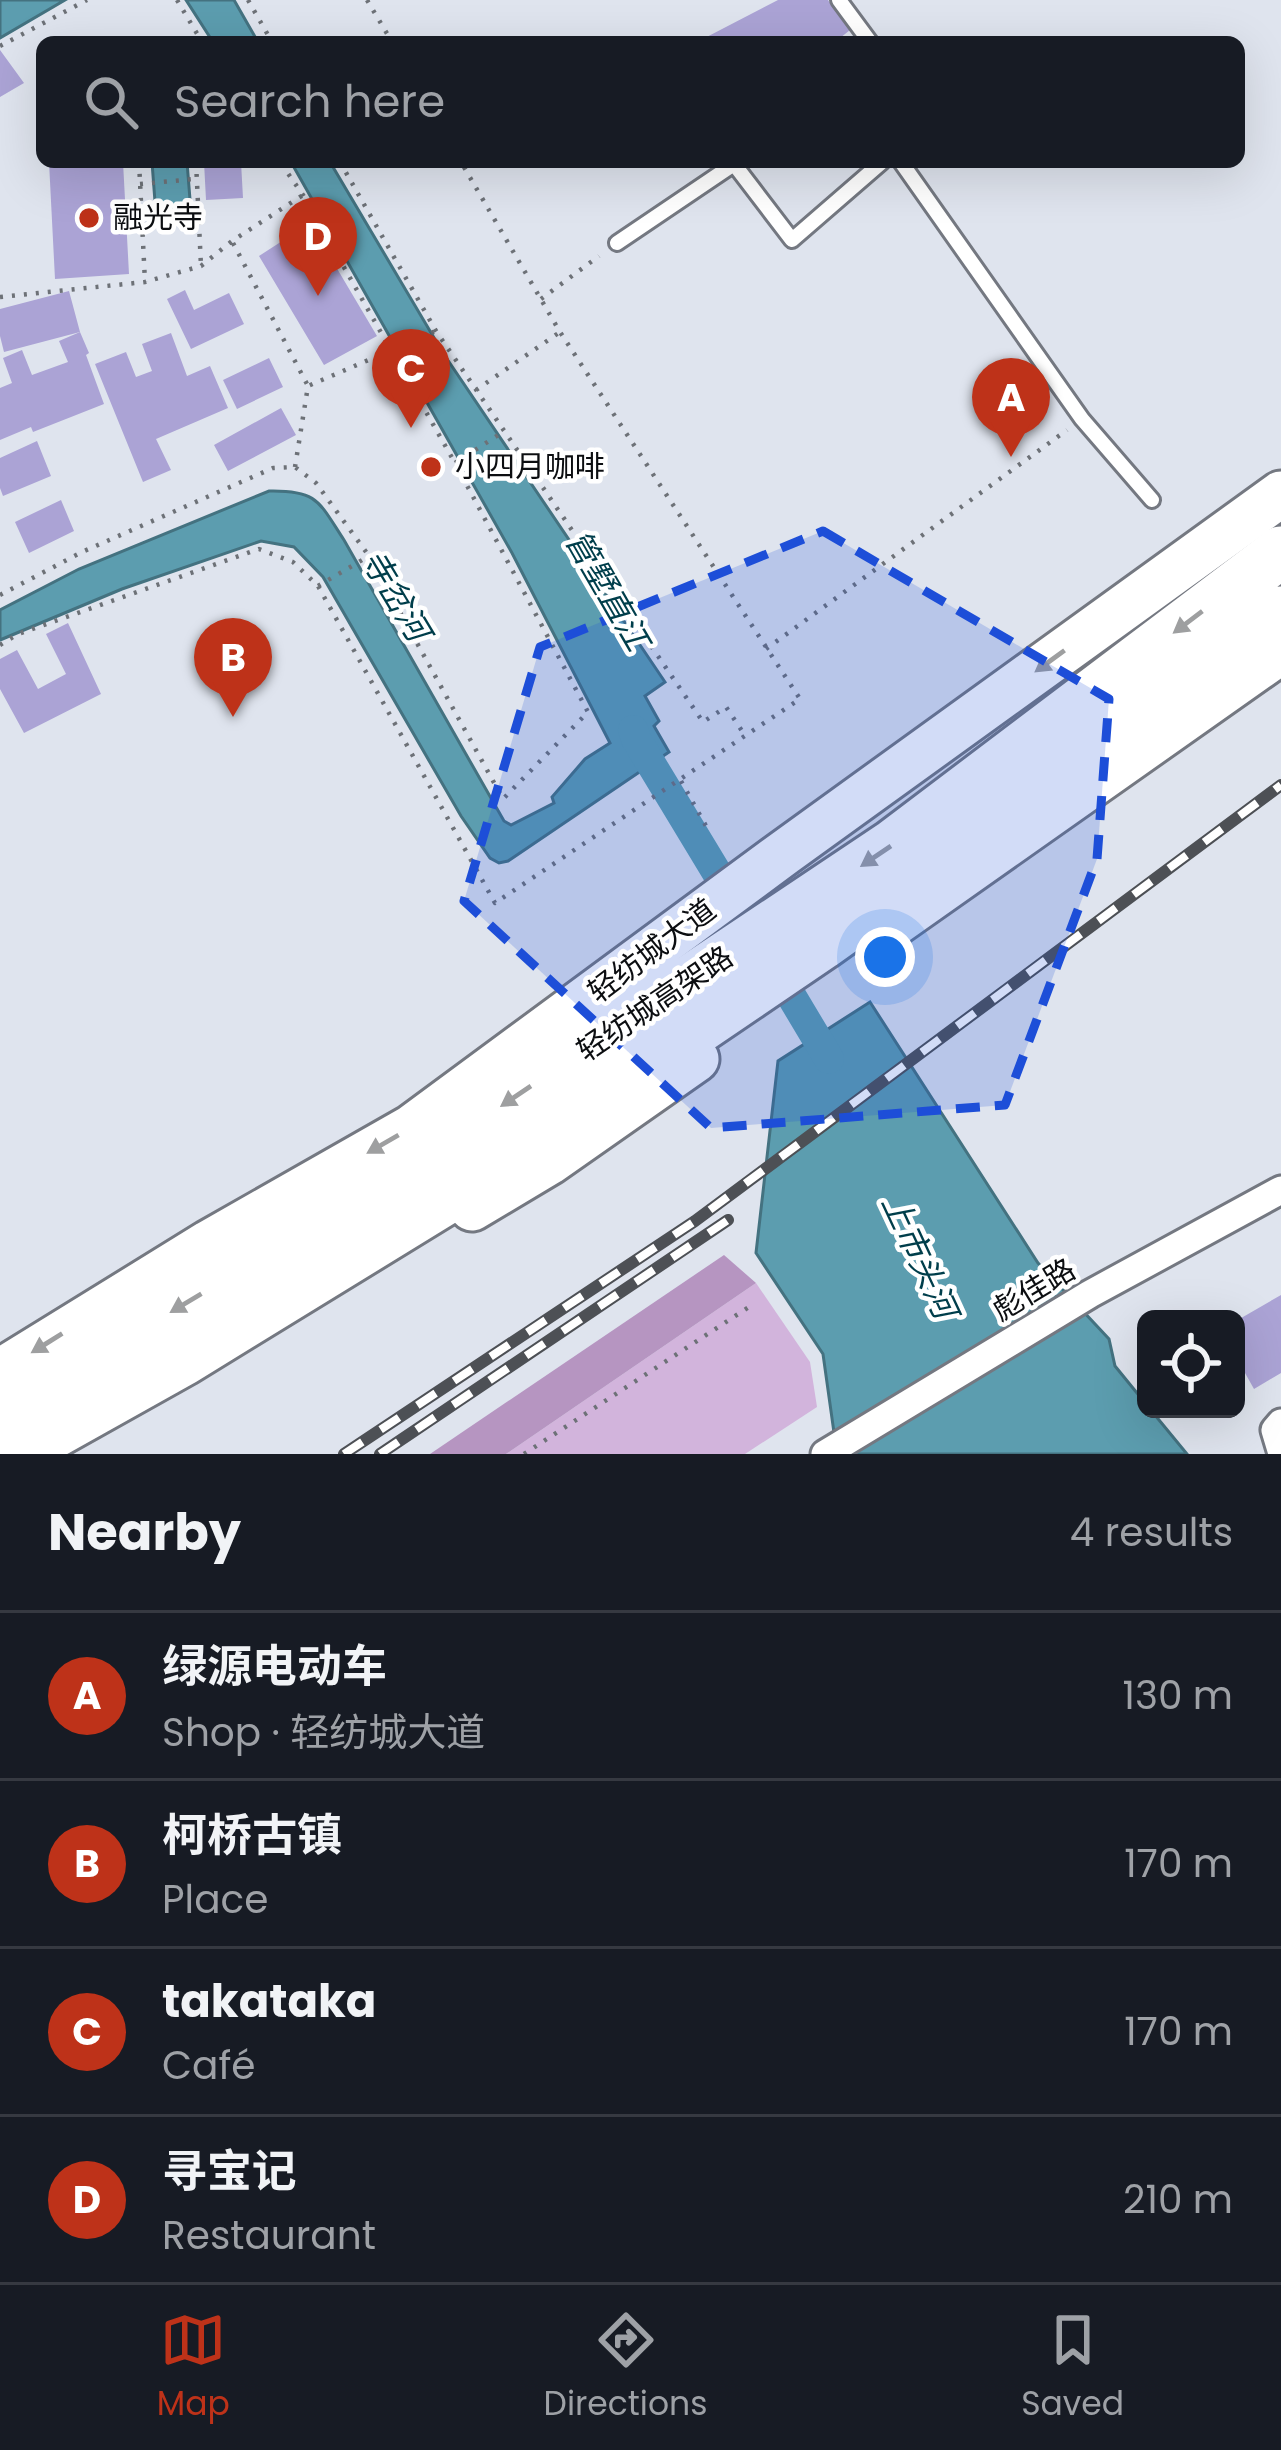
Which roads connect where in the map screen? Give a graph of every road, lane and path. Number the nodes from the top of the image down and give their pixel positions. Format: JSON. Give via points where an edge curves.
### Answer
{"nodes":[{"id":1,"x":88,"y":0,"type":"edge"},
{"id":2,"x":177,"y":0,"type":"edge"},
{"id":3,"x":248,"y":0,"type":"edge"},
{"id":4,"x":368,"y":0,"type":"edge"},
{"id":5,"x":839,"y":0,"type":"edge"},
{"id":6,"x":198,"y":36,"type":"edge"},
{"id":7,"x":269,"y":36,"type":"edge"},
{"id":8,"x":389,"y":36,"type":"edge"},
{"id":9,"x":866,"y":36,"type":"edge"},
{"id":10,"x":0,"y":46,"type":"edge"},
{"id":11,"x":139,"y":168,"type":"edge"},
{"id":12,"x":196,"y":168,"type":"edge"},
{"id":13,"x":284,"y":168,"type":"edge"},
{"id":14,"x":343,"y":168,"type":"edge"},
{"id":15,"x":465,"y":168,"type":"edge"},
{"id":16,"x":728,"y":168,"type":"edge"},
{"id":17,"x":737,"y":168,"type":"edge"},
{"id":18,"x":875,"y":168,"type":"edge"},
{"id":19,"x":905,"y":168,"type":"edge"},
{"id":20,"x":196,"y":178,"type":"junction"},
{"id":21,"x":140,"y":184,"type":"junction"},
{"id":22,"x":303,"y":195,"type":"junction"},
{"id":23,"x":232,"y":241,"type":"junction"},
{"id":24,"x":617,"y":243,"type":"joint"},
{"id":25,"x":201,"y":266,"type":"junction"},
{"id":26,"x":145,"y":282,"type":"junction"},
{"id":27,"x":0,"y":297,"type":"edge"},
{"id":28,"x":541,"y":299,"type":"junction"},
{"id":29,"x":436,"y":331,"type":"junction"},
{"id":30,"x":560,"y":332,"type":"junction"},
{"id":31,"x":392,"y":351,"type":"junction"},
{"id":32,"x":308,"y":386,"type":"junction"},
{"id":33,"x":476,"y":390,"type":"junction"},
{"id":34,"x":1082,"y":419,"type":"junction"},
{"id":35,"x":503,"y":432,"type":"junction"},
{"id":36,"x":455,"y":463,"type":"junction"},
{"id":37,"x":296,"y":467,"type":"junction"},
{"id":38,"x":1281,"y":494,"type":"edge"},
{"id":39,"x":1152,"y":500,"type":"dead end"},
{"id":40,"x":1281,"y":552,"type":"edge"},
{"id":41,"x":369,"y":556,"type":"junction"},
{"id":42,"x":317,"y":586,"type":"junction"},
{"id":43,"x":0,"y":595,"type":"edge"},
{"id":44,"x":1281,"y":612,"type":"edge"},
{"id":45,"x":0,"y":645,"type":"edge"},
{"id":46,"x":766,"y":649,"type":"junction"},
{"id":47,"x":1281,"y":651,"type":"edge"},
{"id":48,"x":746,"y":737,"type":"junction"},
{"id":49,"x":681,"y":781,"type":"junction"},
{"id":50,"x":706,"y":826,"type":"dead end"},
{"id":51,"x":1281,"y":1190,"type":"edge"},
{"id":52,"x":752,"y":1304,"type":"dead end"},
{"id":53,"x":0,"y":1372,"type":"edge"},
{"id":54,"x":0,"y":1411,"type":"edge"},
{"id":55,"x":1281,"y":1423,"type":"edge"},
{"id":56,"x":1281,"y":1450,"type":"edge"},
{"id":57,"x":15,"y":1454,"type":"edge"},
{"id":58,"x":56,"y":1454,"type":"edge"},
{"id":59,"x":524,"y":1454,"type":"edge"},
{"id":60,"x":825,"y":1454,"type":"edge"}],
"edges":[{"from":1,"to":10,"type":"path"},
{"from":2,"to":6,"type":"path"},
{"from":3,"to":7,"type":"path"},
{"from":4,"to":8,"type":"path"},
{"from":5,"to":9,"type":"lane"},
{"from":11,"to":21,"type":"path"},
{"from":12,"to":20,"type":"path"},
{"from":13,"to":22,"type":"path"},
{"from":14,"to":29,"type":"path"},
{"from":15,"to":28,"type":"path"},
{"from":16,"to":24,"type":"lane"},
{"from":17,"to":18,"type":"lane","via":[[792,240]]},
{"from":19,"to":34,"type":"lane"},
{"from":20,"to":21,"type":"path"},
{"from":20,"to":25,"type":"path"},
{"from":21,"to":26,"type":"path"},
{"from":22,"to":23,"type":"path"},
{"from":22,"to":31,"type":"path"},
{"from":23,"to":25,"type":"path"},
{"from":23,"to":32,"type":"path"},
{"from":24,"to":28,"type":"path"},
{"from":25,"to":26,"type":"path"},
{"from":26,"to":27,"type":"path"},
{"from":28,"to":30,"type":"path"},
{"from":29,"to":31,"type":"path"},
{"from":29,"to":33,"type":"path"},
{"from":30,"to":33,"type":"path"},
{"from":30,"to":46,"type":"path"},
{"from":31,"to":32,"type":"path"},
{"from":31,"to":36,"type":"path"},
{"from":32,"to":37,"type":"path"},
{"from":33,"to":35,"type":"path"},
{"from":34,"to":39,"type":"lane"},
{"from":34,"to":46,"type":"path"},
{"from":35,"to":36,"type":"path"},
{"from":35,"to":48,"type":"path","via":[[703,722],[726,707]]},
{"from":36,"to":41,"type":"path","via":[[587,712],[503,799]]},
{"from":37,"to":41,"type":"path"},
{"from":37,"to":43,"type":"path","via":[[274,468]]},
{"from":38,"to":53,"type":"main road","name":"轻纺城大道","one_way":true,"via":[[412,1128]]},
{"from":40,"to":54,"type":"highway","name":"轻纺城高架路","one_way":true,"via":[[892,846],[434,1152]]},
{"from":41,"to":42,"type":"path"},
{"from":42,"to":45,"type":"path","via":[[293,562],[259,549]]},
{"from":42,"to":49,"type":"path","via":[[495,903]]},
{"from":44,"to":57,"type":"highway","name":"轻纺城高架路","via":[[822,944],[455,1193]]},
{"from":46,"to":48,"type":"path","via":[[800,699]]},
{"from":47,"to":58,"type":"main road","via":[[549,1162]]},
{"from":48,"to":49,"type":"path"},
{"from":49,"to":50,"type":"path"},
{"from":51,"to":60,"type":"street","name":"彪佳路"},
{"from":52,"to":59,"type":"path"},
{"from":55,"to":56,"type":"street"}]}
